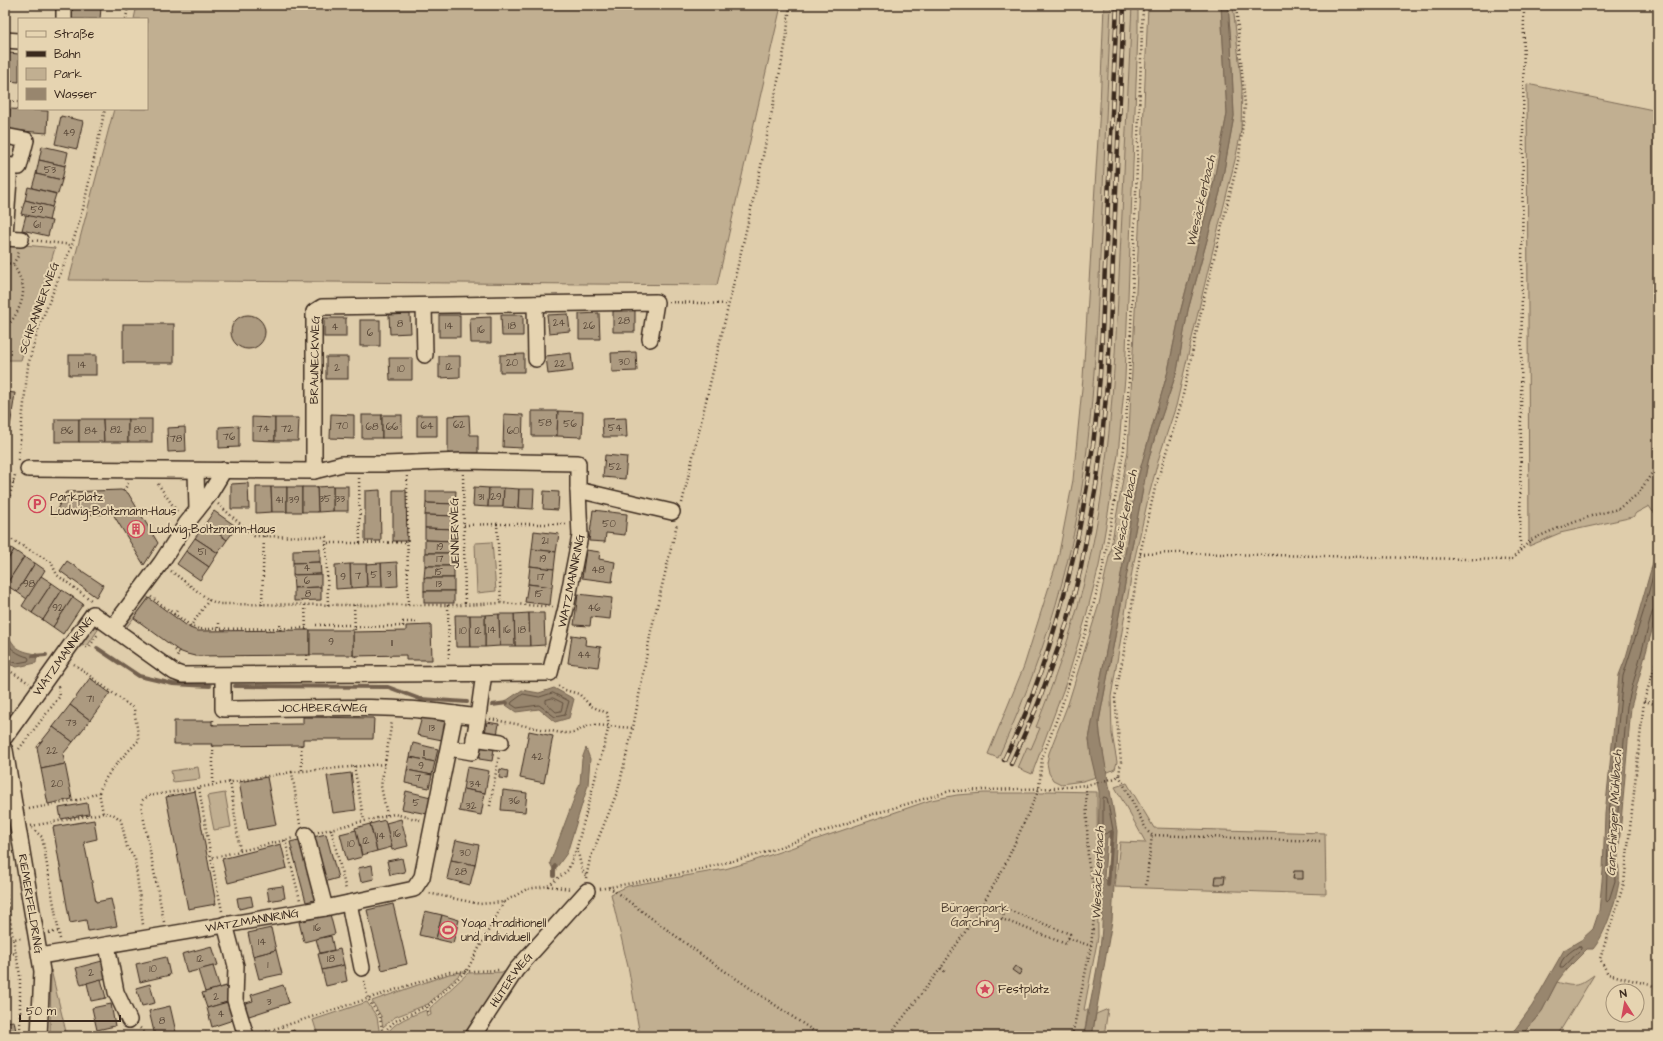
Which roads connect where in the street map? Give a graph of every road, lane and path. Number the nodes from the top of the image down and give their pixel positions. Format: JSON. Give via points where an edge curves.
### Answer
{"nodes":[{"id":1,"x":64,"y":5,"type":"edge"},
{"id":2,"x":128,"y":5,"type":"edge"},
{"id":3,"x":790,"y":5,"type":"edge"},
{"id":4,"x":1143,"y":5,"type":"edge"},
{"id":5,"x":1236,"y":5,"type":"edge"},
{"id":6,"x":1524,"y":5,"type":"edge"},
{"id":7,"x":64,"y":18,"type":"edge"},
{"id":8,"x":126,"y":18,"type":"edge"},
{"id":9,"x":5,"y":40,"type":"edge"},
{"id":10,"x":18,"y":41,"type":"edge"},
{"id":11,"x":7,"y":101,"type":"edge"},
{"id":12,"x":18,"y":102,"type":"edge"},
{"id":13,"x":105,"y":110,"type":"edge"},
{"id":14,"x":6,"y":136,"type":"edge"},
{"id":15,"x":8,"y":165,"type":"edge"},
{"id":16,"x":5,"y":234,"type":"edge"},
{"id":17,"x":5,"y":238,"type":"edge"},
{"id":18,"x":21,"y":239,"type":"joint"},
{"id":19,"x":72,"y":245,"type":"junction"},
{"id":20,"x":5,"y":263,"type":"edge"},
{"id":21,"x":656,"y":302,"type":"junction"},
{"id":22,"x":535,"y":304,"type":"junction"},
{"id":23,"x":728,"y":304,"type":"junction"},
{"id":24,"x":424,"y":306,"type":"junction"},
{"id":25,"x":5,"y":328,"type":"edge"},
{"id":26,"x":650,"y":339,"type":"dead end"},
{"id":27,"x":425,"y":355,"type":"dead end"},
{"id":28,"x":536,"y":359,"type":"dead end"},
{"id":29,"x":463,"y":461,"type":"junction"},
{"id":30,"x":406,"y":463,"type":"junction"},
{"id":31,"x":359,"y":464,"type":"junction"},
{"id":32,"x":21,"y":466,"type":"junction"},
{"id":33,"x":1658,"y":467,"type":"edge"},
{"id":34,"x":224,"y":470,"type":"junction"},
{"id":35,"x":149,"y":471,"type":"junction"},
{"id":36,"x":196,"y":471,"type":"junction"},
{"id":37,"x":314,"y":471,"type":"junction"},
{"id":38,"x":5,"y":482,"type":"edge"},
{"id":39,"x":14,"y":482,"type":"junction"},
{"id":40,"x":578,"y":490,"type":"junction"},
{"id":41,"x":209,"y":496,"type":"junction"},
{"id":42,"x":197,"y":510,"type":"junction"},
{"id":43,"x":677,"y":513,"type":"junction"},
{"id":44,"x":5,"y":515,"type":"edge"},
{"id":45,"x":186,"y":524,"type":"junction"},
{"id":46,"x":497,"y":524,"type":"junction"},
{"id":47,"x":579,"y":524,"type":"junction"},
{"id":48,"x":464,"y":525,"type":"junction"},
{"id":49,"x":5,"y":536,"type":"edge"},
{"id":50,"x":264,"y":536,"type":"junction"},
{"id":51,"x":326,"y":542,"type":"junction"},
{"id":52,"x":407,"y":542,"type":"junction"},
{"id":53,"x":360,"y":543,"type":"junction"},
{"id":54,"x":1520,"y":551,"type":"junction"},
{"id":55,"x":1140,"y":554,"type":"junction"},
{"id":56,"x":161,"y":563,"type":"junction"},
{"id":57,"x":141,"y":590,"type":"junction"},
{"id":58,"x":209,"y":600,"type":"junction"},
{"id":59,"x":93,"y":601,"type":"dead end"},
{"id":60,"x":501,"y":602,"type":"junction"},
{"id":61,"x":262,"y":604,"type":"junction"},
{"id":62,"x":465,"y":604,"type":"junction"},
{"id":63,"x":305,"y":605,"type":"junction"},
{"id":64,"x":328,"y":605,"type":"junction"},
{"id":65,"x":408,"y":605,"type":"junction"},
{"id":66,"x":448,"y":605,"type":"junction"},
{"id":67,"x":354,"y":606,"type":"junction"},
{"id":68,"x":566,"y":608,"type":"junction"},
{"id":69,"x":178,"y":609,"type":"dead end"},
{"id":70,"x":174,"y":615,"type":"junction"},
{"id":71,"x":280,"y":622,"type":"dead end"},
{"id":72,"x":419,"y":622,"type":"dead end"},
{"id":73,"x":219,"y":623,"type":"dead end"},
{"id":74,"x":109,"y":624,"type":"junction"},
{"id":75,"x":316,"y":626,"type":"dead end"},
{"id":76,"x":355,"y":626,"type":"junction"},
{"id":77,"x":191,"y":627,"type":"junction"},
{"id":78,"x":280,"y":629,"type":"junction"},
{"id":79,"x":219,"y":630,"type":"junction"},
{"id":80,"x":355,"y":632,"type":"dead end"},
{"id":81,"x":84,"y":647,"type":"dead end"},
{"id":82,"x":64,"y":656,"type":"junction"},
{"id":83,"x":1658,"y":656,"type":"edge"},
{"id":84,"x":5,"y":668,"type":"edge"},
{"id":85,"x":449,"y":673,"type":"junction"},
{"id":86,"x":484,"y":673,"type":"junction"},
{"id":87,"x":550,"y":673,"type":"junction"},
{"id":88,"x":223,"y":676,"type":"junction"},
{"id":89,"x":57,"y":684,"type":"dead end"},
{"id":90,"x":32,"y":685,"type":"dead end"},
{"id":91,"x":1644,"y":701,"type":"junction"},
{"id":92,"x":1658,"y":705,"type":"edge"},
{"id":93,"x":394,"y":708,"type":"junction"},
{"id":94,"x":455,"y":714,"type":"junction"},
{"id":95,"x":478,"y":717,"type":"junction"},
{"id":96,"x":505,"y":721,"type":"junction"},
{"id":97,"x":609,"y":726,"type":"junction"},
{"id":98,"x":633,"y":728,"type":"junction"},
{"id":99,"x":5,"y":737,"type":"edge"},
{"id":100,"x":474,"y":738,"type":"junction"},
{"id":101,"x":501,"y":742,"type":"junction"},
{"id":102,"x":301,"y":745,"type":"dead end"},
{"id":103,"x":213,"y":746,"type":"dead end"},
{"id":104,"x":449,"y":748,"type":"junction"},
{"id":105,"x":11,"y":752,"type":"edge"},
{"id":106,"x":385,"y":764,"type":"junction"},
{"id":107,"x":354,"y":766,"type":"junction"},
{"id":108,"x":302,"y":770,"type":"junction"},
{"id":109,"x":292,"y":772,"type":"junction"},
{"id":110,"x":1119,"y":775,"type":"junction"},
{"id":111,"x":230,"y":781,"type":"junction"},
{"id":112,"x":213,"y":785,"type":"junction"},
{"id":113,"x":1086,"y":785,"type":"junction"},
{"id":114,"x":199,"y":788,"type":"junction"},
{"id":115,"x":1039,"y":789,"type":"junction"},
{"id":116,"x":99,"y":792,"type":"junction"},
{"id":117,"x":26,"y":802,"type":"dead end"},
{"id":118,"x":490,"y":806,"type":"dead end"},
{"id":119,"x":28,"y":810,"type":"junction"},
{"id":120,"x":103,"y":813,"type":"junction"},
{"id":121,"x":29,"y":814,"type":"dead end"},
{"id":122,"x":387,"y":815,"type":"dead end"},
{"id":123,"x":29,"y":818,"type":"dead end"},
{"id":124,"x":364,"y":821,"type":"dead end"},
{"id":125,"x":24,"y":827,"type":"junction"},
{"id":126,"x":331,"y":829,"type":"dead end"},
{"id":127,"x":303,"y":832,"type":"joint"},
{"id":128,"x":1152,"y":835,"type":"junction"},
{"id":129,"x":285,"y":840,"type":"dead end"},
{"id":130,"x":1320,"y":841,"type":"dead end"},
{"id":131,"x":577,"y":848,"type":"junction"},
{"id":132,"x":240,"y":851,"type":"dead end"},
{"id":133,"x":211,"y":858,"type":"dead end"},
{"id":134,"x":586,"y":876,"type":"junction"},
{"id":135,"x":1146,"y":885,"type":"dead end"},
{"id":136,"x":548,"y":886,"type":"junction"},
{"id":137,"x":5,"y":887,"type":"edge"},
{"id":138,"x":609,"y":887,"type":"junction"},
{"id":139,"x":414,"y":889,"type":"junction"},
{"id":140,"x":587,"y":891,"type":"junction"},
{"id":141,"x":504,"y":902,"type":"junction"},
{"id":142,"x":349,"y":903,"type":"junction"},
{"id":143,"x":982,"y":906,"type":"junction"},
{"id":144,"x":325,"y":908,"type":"junction"},
{"id":145,"x":302,"y":912,"type":"junction"},
{"id":146,"x":1004,"y":914,"type":"junction"},
{"id":147,"x":225,"y":924,"type":"junction"},
{"id":148,"x":165,"y":925,"type":"dead end"},
{"id":149,"x":144,"y":930,"type":"dead end"},
{"id":150,"x":1068,"y":938,"type":"junction"},
{"id":151,"x":13,"y":939,"type":"dead end"},
{"id":152,"x":107,"y":945,"type":"junction"},
{"id":153,"x":1090,"y":946,"type":"junction"},
{"id":154,"x":62,"y":953,"type":"junction"},
{"id":155,"x":5,"y":955,"type":"edge"},
{"id":156,"x":40,"y":956,"type":"junction"},
{"id":157,"x":362,"y":968,"type":"joint"},
{"id":158,"x":941,"y":968,"type":"junction"},
{"id":159,"x":467,"y":970,"type":"junction"},
{"id":160,"x":516,"y":970,"type":"junction"},
{"id":161,"x":945,"y":972,"type":"dead end"},
{"id":162,"x":1658,"y":987,"type":"edge"},
{"id":163,"x":368,"y":999,"type":"junction"},
{"id":164,"x":427,"y":1007,"type":"junction"},
{"id":165,"x":429,"y":1015,"type":"dead end"},
{"id":166,"x":129,"y":1020,"type":"dead end"},
{"id":167,"x":20,"y":1036,"type":"edge"},
{"id":168,"x":39,"y":1036,"type":"edge"},
{"id":169,"x":246,"y":1036,"type":"edge"},
{"id":170,"x":253,"y":1036,"type":"edge"},
{"id":171,"x":383,"y":1036,"type":"edge"},
{"id":172,"x":473,"y":1036,"type":"edge"},
{"id":173,"x":821,"y":1036,"type":"edge"},
{"id":174,"x":889,"y":1036,"type":"edge"},
{"id":175,"x":1072,"y":1036,"type":"edge"}],
"edges":[{"from":1,"to":7,"type":"street"},
{"from":2,"to":8,"type":"path"},
{"from":3,"to":23,"type":"path","via":[[786,41],[761,163]]},
{"from":4,"to":115,"type":"path","via":[[1129,380],[1124,448],[1102,573],[1088,628],[1042,758]]},
{"from":5,"to":55,"type":"path","via":[[1245,106],[1239,158],[1181,404],[1155,488]]},
{"from":6,"to":54,"type":"path"},
{"from":9,"to":10,"type":"street"},
{"from":11,"to":12,"type":"path"},
{"from":11,"to":14,"type":"path"},
{"from":13,"to":19,"type":"path","name":"SCHRANNERWEG","via":[[83,209]]},
{"from":14,"to":15,"type":"street","via":[[26,140],[19,166]]},
{"from":15,"to":16,"type":"street"},
{"from":17,"to":18,"type":"street"},
{"from":18,"to":19,"type":"path"},
{"from":19,"to":32,"type":"path","name":"SCHRANNERWEG","via":[[39,327],[28,365]]},
{"from":20,"to":25,"type":"path","via":[[13,264],[23,288],[20,306],[12,322]]},
{"from":21,"to":22,"type":"street","name":"BRAUNECKWEG"},
{"from":21,"to":23,"type":"path"},
{"from":21,"to":26,"type":"street"},
{"from":22,"to":24,"type":"street","name":"BRAUNECKWEG"},
{"from":22,"to":28,"type":"street"},
{"from":23,"to":43,"type":"path"},
{"from":24,"to":27,"type":"street"},
{"from":24,"to":37,"type":"street","name":"BRAUNECKWEG","via":[[322,307],[314,312]]},
{"from":29,"to":30,"type":"street","name":"WATZMANNRING"},
{"from":29,"to":40,"type":"street","name":"WATZMANNRING","via":[[578,463]]},
{"from":29,"to":48,"type":"path","name":"JENNERWEG"},
{"from":30,"to":31,"type":"street","name":"WATZMANNRING"},
{"from":30,"to":52,"type":"path"},
{"from":31,"to":37,"type":"street","name":"WATZMANNRING","via":[[342,464]]},
{"from":31,"to":53,"type":"path"},
{"from":32,"to":35,"type":"street","name":"WATZMANNRING"},
{"from":32,"to":39,"type":"path","name":"SCHRANNERWEG"},
{"from":33,"to":54,"type":"path","via":[[1638,494],[1618,508],[1551,531],[1531,540]]},
{"from":34,"to":36,"type":"street","name":"WATZMANNRING"},
{"from":34,"to":37,"type":"street","name":"WATZMANNRING"},
{"from":34,"to":41,"type":"street","name":"WATZMANNRING"},
{"from":35,"to":36,"type":"street","name":"WATZMANNRING"},
{"from":35,"to":45,"type":"path"},
{"from":36,"to":42,"type":"street"},
{"from":38,"to":39,"type":"path"},
{"from":39,"to":44,"type":"path","name":"SCHRANNERWEG"},
{"from":40,"to":43,"type":"street"},
{"from":40,"to":47,"type":"street","name":"WATZMANNRING"},
{"from":41,"to":42,"type":"street","name":"WATZMANNRING"},
{"from":41,"to":50,"type":"path","via":[[254,536]]},
{"from":42,"to":45,"type":"street","name":"WATZMANNRING"},
{"from":43,"to":98,"type":"path"},
{"from":45,"to":56,"type":"street","name":"WATZMANNRING"},
{"from":46,"to":47,"type":"path"},
{"from":46,"to":48,"type":"path"},
{"from":46,"to":60,"type":"path"},
{"from":47,"to":68,"type":"street","name":"WATZMANNRING","via":[[580,536]]},
{"from":48,"to":62,"type":"path","name":"JENNERWEG"},
{"from":49,"to":59,"type":"path","via":[[51,562],[57,575]]},
{"from":50,"to":51,"type":"path","via":[[326,537]]},
{"from":50,"to":61,"type":"path"},
{"from":51,"to":53,"type":"path"},
{"from":51,"to":64,"type":"path"},
{"from":52,"to":53,"type":"path"},
{"from":52,"to":65,"type":"path"},
{"from":54,"to":55,"type":"path","via":[[1511,560]]},
{"from":55,"to":110,"type":"path","via":[[1115,698],[1121,762]]},
{"from":56,"to":57,"type":"street","name":"WATZMANNRING"},
{"from":56,"to":58,"type":"path"},
{"from":57,"to":70,"type":"path"},
{"from":57,"to":74,"type":"street","name":"WATZMANNRING"},
{"from":58,"to":61,"type":"path","via":[[219,604]]},
{"from":58,"to":77,"type":"path"},
{"from":60,"to":62,"type":"path"},
{"from":60,"to":68,"type":"path"},
{"from":61,"to":63,"type":"path"},
{"from":62,"to":66,"type":"path"},
{"from":63,"to":64,"type":"path"},
{"from":63,"to":78,"type":"path","via":[[306,629]]},
{"from":64,"to":67,"type":"path"},
{"from":65,"to":66,"type":"path"},
{"from":65,"to":67,"type":"path"},
{"from":66,"to":85,"type":"path"},
{"from":67,"to":76,"type":"path"},
{"from":68,"to":87,"type":"street","name":"WATZMANNRING"},
{"from":69,"to":70,"type":"path"},
{"from":70,"to":77,"type":"path"},
{"from":71,"to":78,"type":"path"},
{"from":72,"to":76,"type":"path","via":[[403,622],[403,626]]},
{"from":73,"to":79,"type":"path"},
{"from":74,"to":81,"type":"path","via":[[90,646]]},
{"from":74,"to":82,"type":"street","name":"WATZMANNRING","via":[[94,614]]},
{"from":74,"to":88,"type":"street","via":[[174,672],[182,675]]},
{"from":75,"to":76,"type":"path"},
{"from":76,"to":80,"type":"path"},
{"from":77,"to":79,"type":"path"},
{"from":78,"to":79,"type":"path"},
{"from":82,"to":99,"type":"street","name":"WATZMANNRING"},
{"from":82,"to":116,"type":"path","via":[[134,709],[138,740],[103,781]]},
{"from":83,"to":91,"type":"path"},
{"from":84,"to":90,"type":"path"},
{"from":85,"to":86,"type":"street"},
{"from":85,"to":88,"type":"street"},
{"from":86,"to":87,"type":"street"},
{"from":86,"to":95,"type":"street"},
{"from":87,"to":97,"type":"path","via":[[558,686],[579,694],[591,706],[607,713]]},
{"from":88,"to":93,"type":"street","name":"JOCHBERGWEG","via":[[223,709]]},
{"from":89,"to":105,"type":"path","via":[[60,696],[24,741]]},
{"from":91,"to":92,"type":"path"},
{"from":91,"to":162,"type":"path","via":[[1624,884],[1600,959],[1608,974]]},
{"from":93,"to":94,"type":"street","name":"JOCHBERGWEG"},
{"from":93,"to":106,"type":"path"},
{"from":94,"to":95,"type":"street"},
{"from":94,"to":104,"type":"street"},
{"from":95,"to":96,"type":"path"},
{"from":95,"to":100,"type":"street"},
{"from":96,"to":97,"type":"path","via":[[562,733],[573,733],[586,726]]},
{"from":96,"to":101,"type":"path"},
{"from":97,"to":98,"type":"path"},
{"from":97,"to":131,"type":"path"},
{"from":98,"to":134,"type":"path","via":[[618,790],[590,859]]},
{"from":100,"to":101,"type":"street"},
{"from":100,"to":104,"type":"street","via":[[472,752]]},
{"from":101,"to":118,"type":"path"},
{"from":102,"to":108,"type":"path"},
{"from":103,"to":112,"type":"path"},
{"from":104,"to":139,"type":"street","via":[[422,877]]},
{"from":105,"to":125,"type":"street","name":"RIEMERFELDRING"},
{"from":106,"to":107,"type":"path"},
{"from":106,"to":122,"type":"path","via":[[381,786]]},
{"from":107,"to":108,"type":"path"},
{"from":107,"to":124,"type":"path"},
{"from":108,"to":109,"type":"path"},
{"from":109,"to":111,"type":"path"},
{"from":109,"to":127,"type":"path"},
{"from":110,"to":113,"type":"path","via":[[1116,778]]},
{"from":110,"to":128,"type":"path","via":[[1147,831]]},
{"from":111,"to":112,"type":"path"},
{"from":111,"to":132,"type":"path"},
{"from":112,"to":114,"type":"path"},
{"from":113,"to":115,"type":"path"},
{"from":113,"to":153,"type":"path","via":[[1088,861],[1096,898]]},
{"from":114,"to":133,"type":"path"},
{"from":114,"to":148,"type":"path","via":[[148,796],[141,805]]},
{"from":115,"to":138,"type":"path","via":[[950,792],[867,816],[760,854]]},
{"from":115,"to":143,"type":"path","via":[[1003,869]]},
{"from":116,"to":119,"type":"path","via":[[83,799]]},
{"from":116,"to":120,"type":"path"},
{"from":117,"to":119,"type":"path"},
{"from":119,"to":121,"type":"path"},
{"from":120,"to":125,"type":"path"},
{"from":120,"to":149,"type":"path","via":[[113,814],[121,820],[127,848],[135,859]]},
{"from":123,"to":125,"type":"path"},
{"from":125,"to":154,"type":"path","via":[[42,837]]},
{"from":125,"to":156,"type":"street","name":"RIEMERFELDRING"},
{"from":126,"to":142,"type":"path"},
{"from":127,"to":144,"type":"street"},
{"from":128,"to":130,"type":"path"},
{"from":128,"to":135,"type":"path"},
{"from":129,"to":145,"type":"path"},
{"from":131,"to":134,"type":"path"},
{"from":131,"to":136,"type":"path","via":[[568,870]]},
{"from":134,"to":140,"type":"path"},
{"from":136,"to":140,"type":"path"},
{"from":136,"to":141,"type":"path","via":[[527,889]]},
{"from":137,"to":151,"type":"path"},
{"from":138,"to":140,"type":"path"},
{"from":138,"to":173,"type":"path","via":[[707,959]]},
{"from":139,"to":141,"type":"path","via":[[480,904]]},
{"from":139,"to":142,"type":"street","name":"WATZMANNRING"},
{"from":140,"to":160,"type":"street","name":"HÜTERWEG"},
{"from":141,"to":159,"type":"path"},
{"from":142,"to":144,"type":"street","name":"WATZMANNRING"},
{"from":142,"to":157,"type":"street"},
{"from":143,"to":146,"type":"path"},
{"from":143,"to":158,"type":"path"},
{"from":144,"to":145,"type":"street","name":"WATZMANNRING"},
{"from":145,"to":147,"type":"street","name":"WATZMANNRING"},
{"from":146,"to":150,"type":"path","via":[[1006,908],[1070,934]]},
{"from":146,"to":150,"type":"path","via":[[1002,919],[1066,944]]},
{"from":147,"to":152,"type":"street","name":"WATZMANNRING"},
{"from":147,"to":169,"type":"street","via":[[236,966],[235,1000]]},
{"from":150,"to":153,"type":"path"},
{"from":152,"to":154,"type":"street","name":"WATZMANNRING"},
{"from":152,"to":166,"type":"street","via":[[116,992]]},
{"from":153,"to":175,"type":"path"},
{"from":154,"to":156,"type":"street","name":"WATZMANNRING"},
{"from":155,"to":167,"type":"path","via":[[15,953],[20,975]]},
{"from":156,"to":168,"type":"street","name":"RIEMERFELDRING","via":[[42,972]]},
{"from":157,"to":163,"type":"path"},
{"from":158,"to":161,"type":"path"},
{"from":158,"to":174,"type":"path"},
{"from":159,"to":160,"type":"path"},
{"from":159,"to":163,"type":"path","via":[[450,972]]},
{"from":159,"to":164,"type":"path"},
{"from":160,"to":172,"type":"street","name":"HÜTERWEG"},
{"from":163,"to":170,"type":"path"},
{"from":163,"to":171,"type":"path","via":[[380,1017]]},
{"from":164,"to":165,"type":"path"},
{"from":164,"to":171,"type":"path","via":[[395,1021],[386,1029]]}]}
